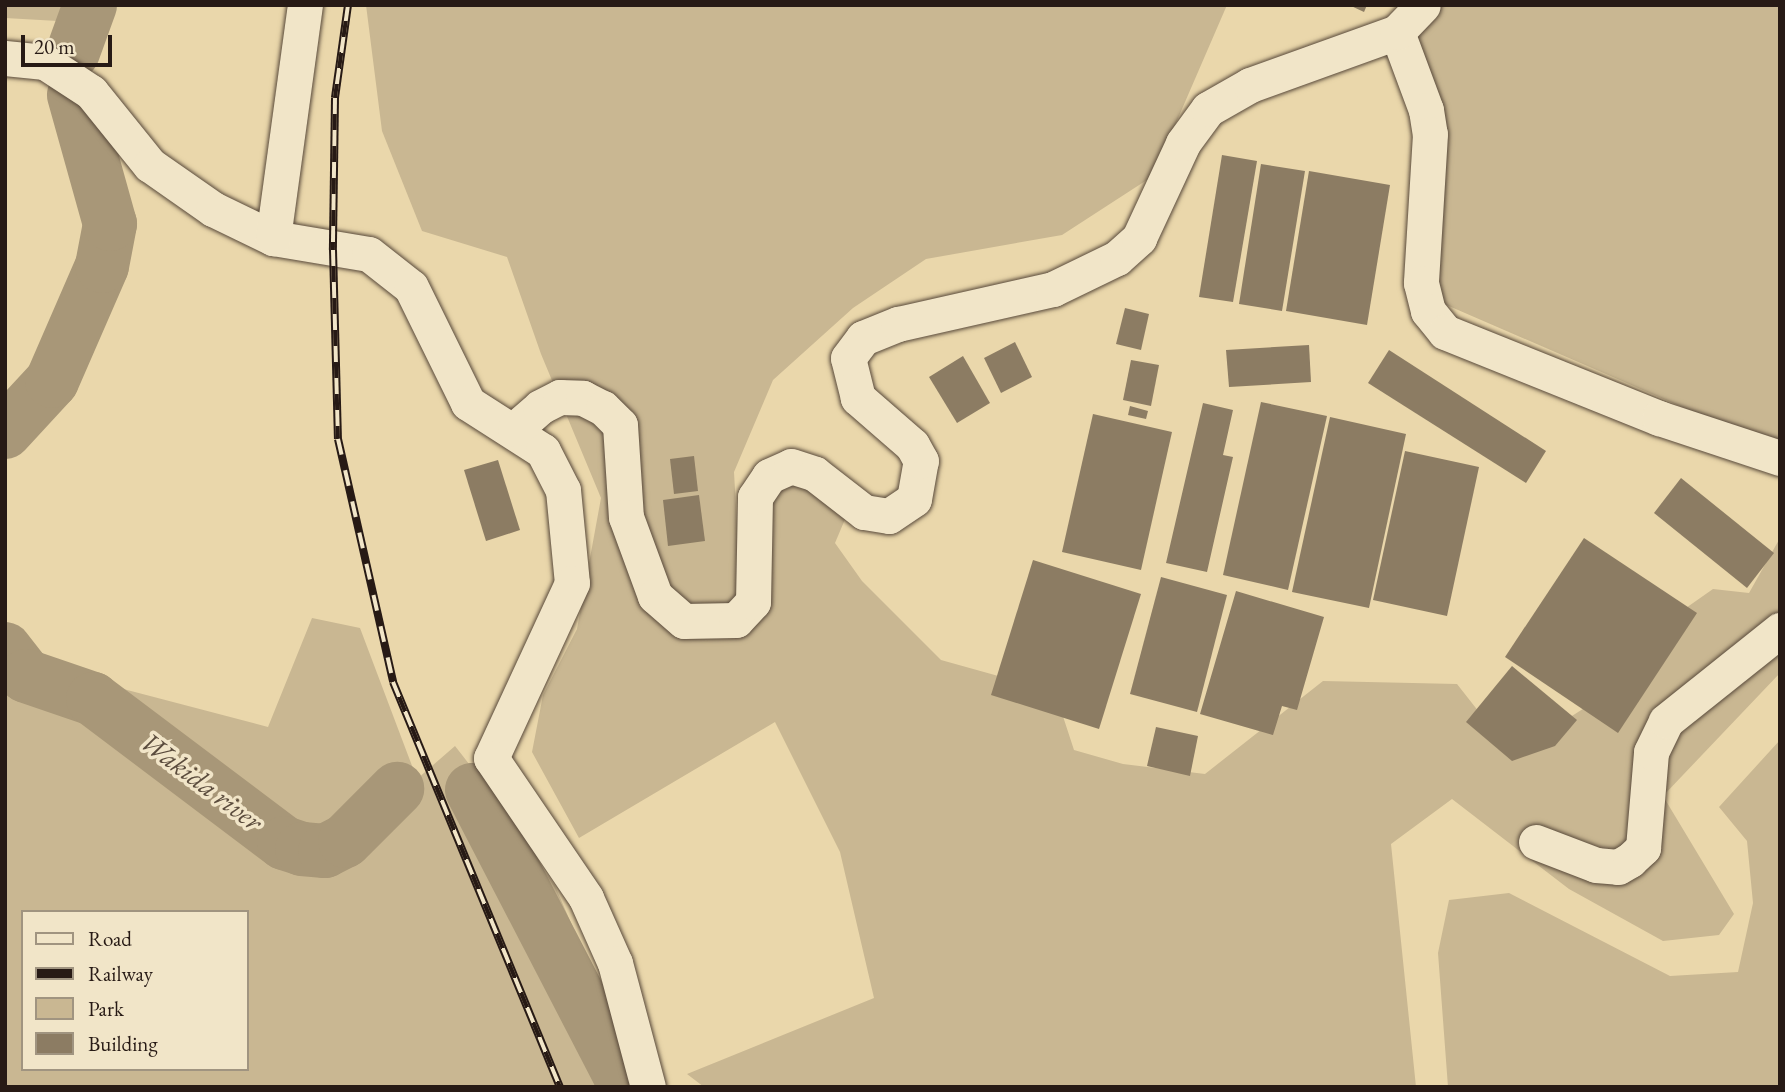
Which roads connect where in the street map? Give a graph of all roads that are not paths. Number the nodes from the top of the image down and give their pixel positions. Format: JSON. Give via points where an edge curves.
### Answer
{"nodes":[{"id":1,"x":305,"y":5,"type":"edge"},
{"id":2,"x":1423,"y":5,"type":"edge"},
{"id":3,"x":1397,"y":32,"type":"junction"},
{"id":4,"x":5,"y":58,"type":"edge"},
{"id":5,"x":273,"y":238,"type":"junction"},
{"id":6,"x":515,"y":429,"type":"junction"},
{"id":7,"x":1780,"y":458,"type":"edge"},
{"id":8,"x":1780,"y":630,"type":"edge"},
{"id":9,"x":1536,"y":842,"type":"dead end"},
{"id":10,"x":648,"y":1087,"type":"edge"}],
"edges":[{"from":1,"to":5,"type":"street"},
{"from":2,"to":3,"type":"street"},
{"from":3,"to":6,"type":"street","via":[[1262,80],[1208,109],[1183,143],[1139,238],[1117,258],[1053,289],[898,324],[863,338],[848,358],[858,398],[912,445],[921,461],[914,499],[888,516],[864,512],[815,474],[791,466],[769,476],[755,497],[752,602],[736,620],[684,621],[655,596],[626,517],[620,425],[603,408],[583,398],[560,397]]},
{"from":3,"to":7,"type":"street","via":[[1426,110],[1430,134],[1421,283],[1428,312],[1445,331],[1659,418]]},
{"from":4,"to":5,"type":"street","via":[[45,62],[91,92],[150,165],[213,209]]},
{"from":5,"to":6,"type":"street","via":[[369,254],[411,287],[468,403]]},
{"from":6,"to":10,"type":"street","via":[[543,451],[563,490],[572,583],[491,758],[586,898],[615,963]]},
{"from":8,"to":9,"type":"street","via":[[1665,721],[1650,752],[1643,848],[1630,860],[1618,867],[1596,864]]}]}
